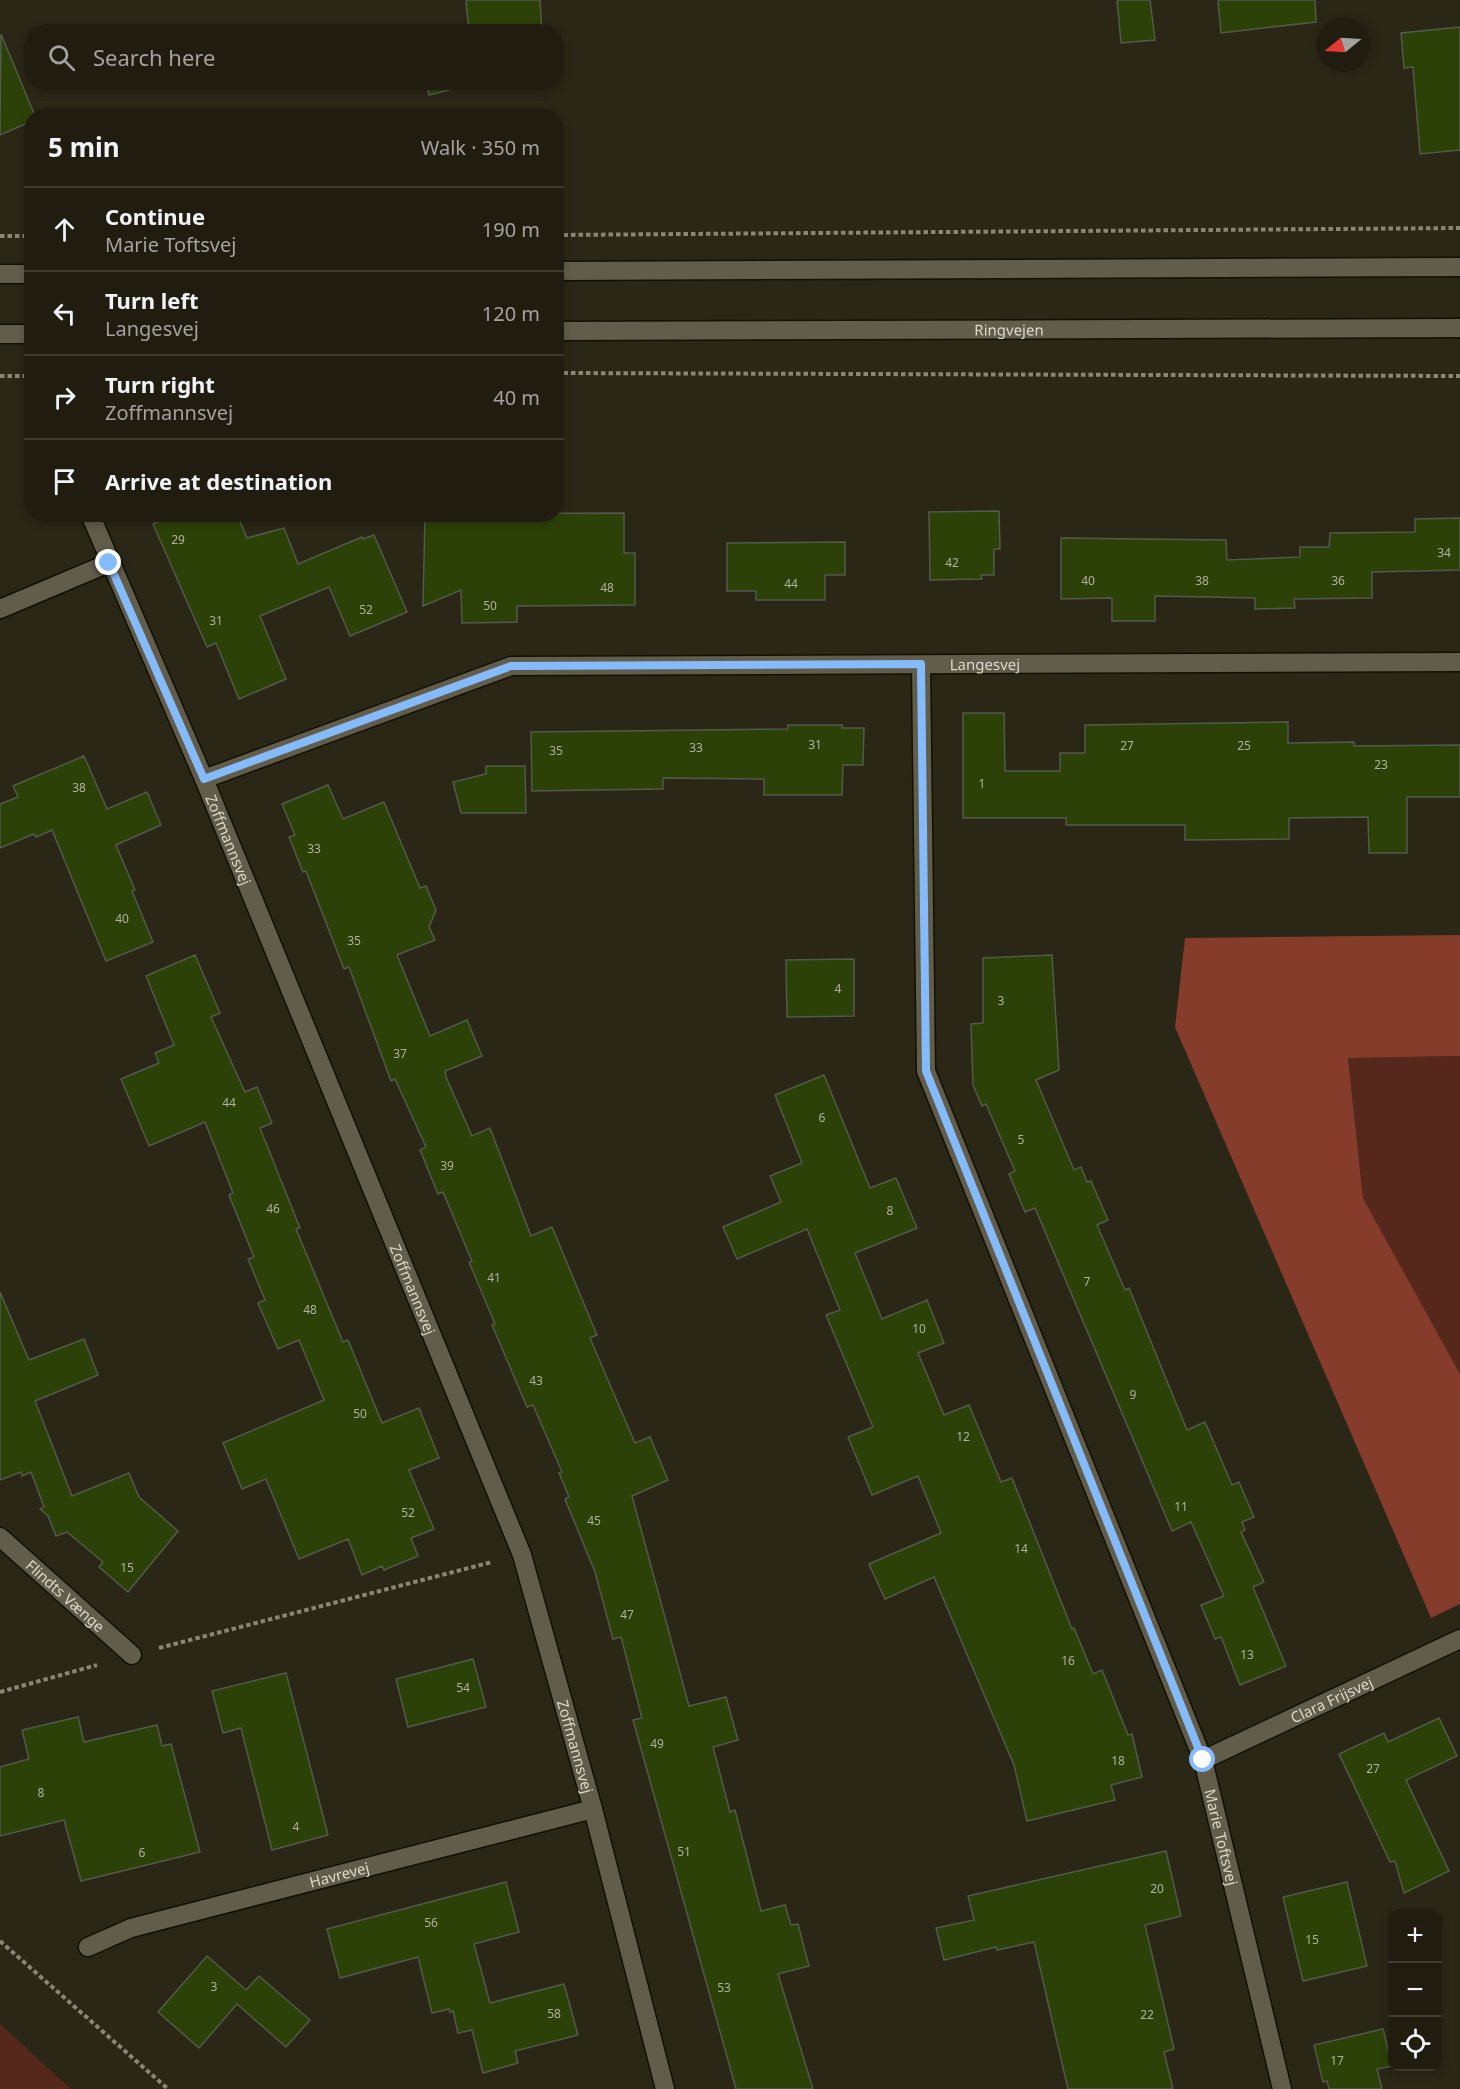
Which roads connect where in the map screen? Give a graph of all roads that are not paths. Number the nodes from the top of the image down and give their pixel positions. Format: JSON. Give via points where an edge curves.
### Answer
{"nodes":[{"id":1,"x":1460,"y":267,"type":"edge"},
{"id":2,"x":564,"y":271,"type":"edge"},
{"id":3,"x":0,"y":274,"type":"edge"},
{"id":4,"x":24,"y":274,"type":"edge"},
{"id":5,"x":1460,"y":328,"type":"edge"},
{"id":6,"x":564,"y":332,"type":"edge"},
{"id":7,"x":0,"y":334,"type":"edge"},
{"id":8,"x":24,"y":334,"type":"edge"},
{"id":9,"x":93,"y":522,"type":"edge"},
{"id":10,"x":109,"y":563,"type":"junction"},
{"id":11,"x":0,"y":609,"type":"edge"},
{"id":12,"x":1460,"y":662,"type":"edge"},
{"id":13,"x":921,"y":664,"type":"junction"},
{"id":14,"x":204,"y":779,"type":"junction"},
{"id":15,"x":0,"y":1537,"type":"edge"},
{"id":16,"x":1460,"y":1639,"type":"edge"},
{"id":17,"x":132,"y":1655,"type":"road end"},
{"id":18,"x":1203,"y":1760,"type":"junction"},
{"id":19,"x":593,"y":1809,"type":"junction"},
{"id":20,"x":88,"y":1947,"type":"dead end"},
{"id":21,"x":665,"y":2089,"type":"edge"},
{"id":22,"x":1282,"y":2089,"type":"edge"}],
"edges":[{"from":1,"to":2,"type":"street"},
{"from":3,"to":4,"type":"street"},
{"from":5,"to":6,"type":"street","name":"Ringvejen"},
{"from":7,"to":8,"type":"street"},
{"from":9,"to":10,"type":"street","name":"Zoffmannsvej"},
{"from":10,"to":11,"type":"street"},
{"from":10,"to":14,"type":"street","name":"Zoffmannsvej"},
{"from":12,"to":13,"type":"street","name":"Langesvej"},
{"from":13,"to":14,"type":"street","name":"Langesvej","via":[[511,666]]},
{"from":13,"to":18,"type":"street","name":"Marie Toftsvej","via":[[926,1071]]},
{"from":14,"to":19,"type":"street","name":"Zoffmannsvej","via":[[522,1555]]},
{"from":15,"to":17,"type":"street","name":"Flindts Vænge"},
{"from":16,"to":18,"type":"street","name":"Clara Frijsvej"},
{"from":18,"to":22,"type":"street","name":"Marie Toftsvej"},
{"from":19,"to":20,"type":"street","name":"Havrevej","via":[[131,1928]]},
{"from":19,"to":21,"type":"street","name":"Zoffmannsvej"}]}
